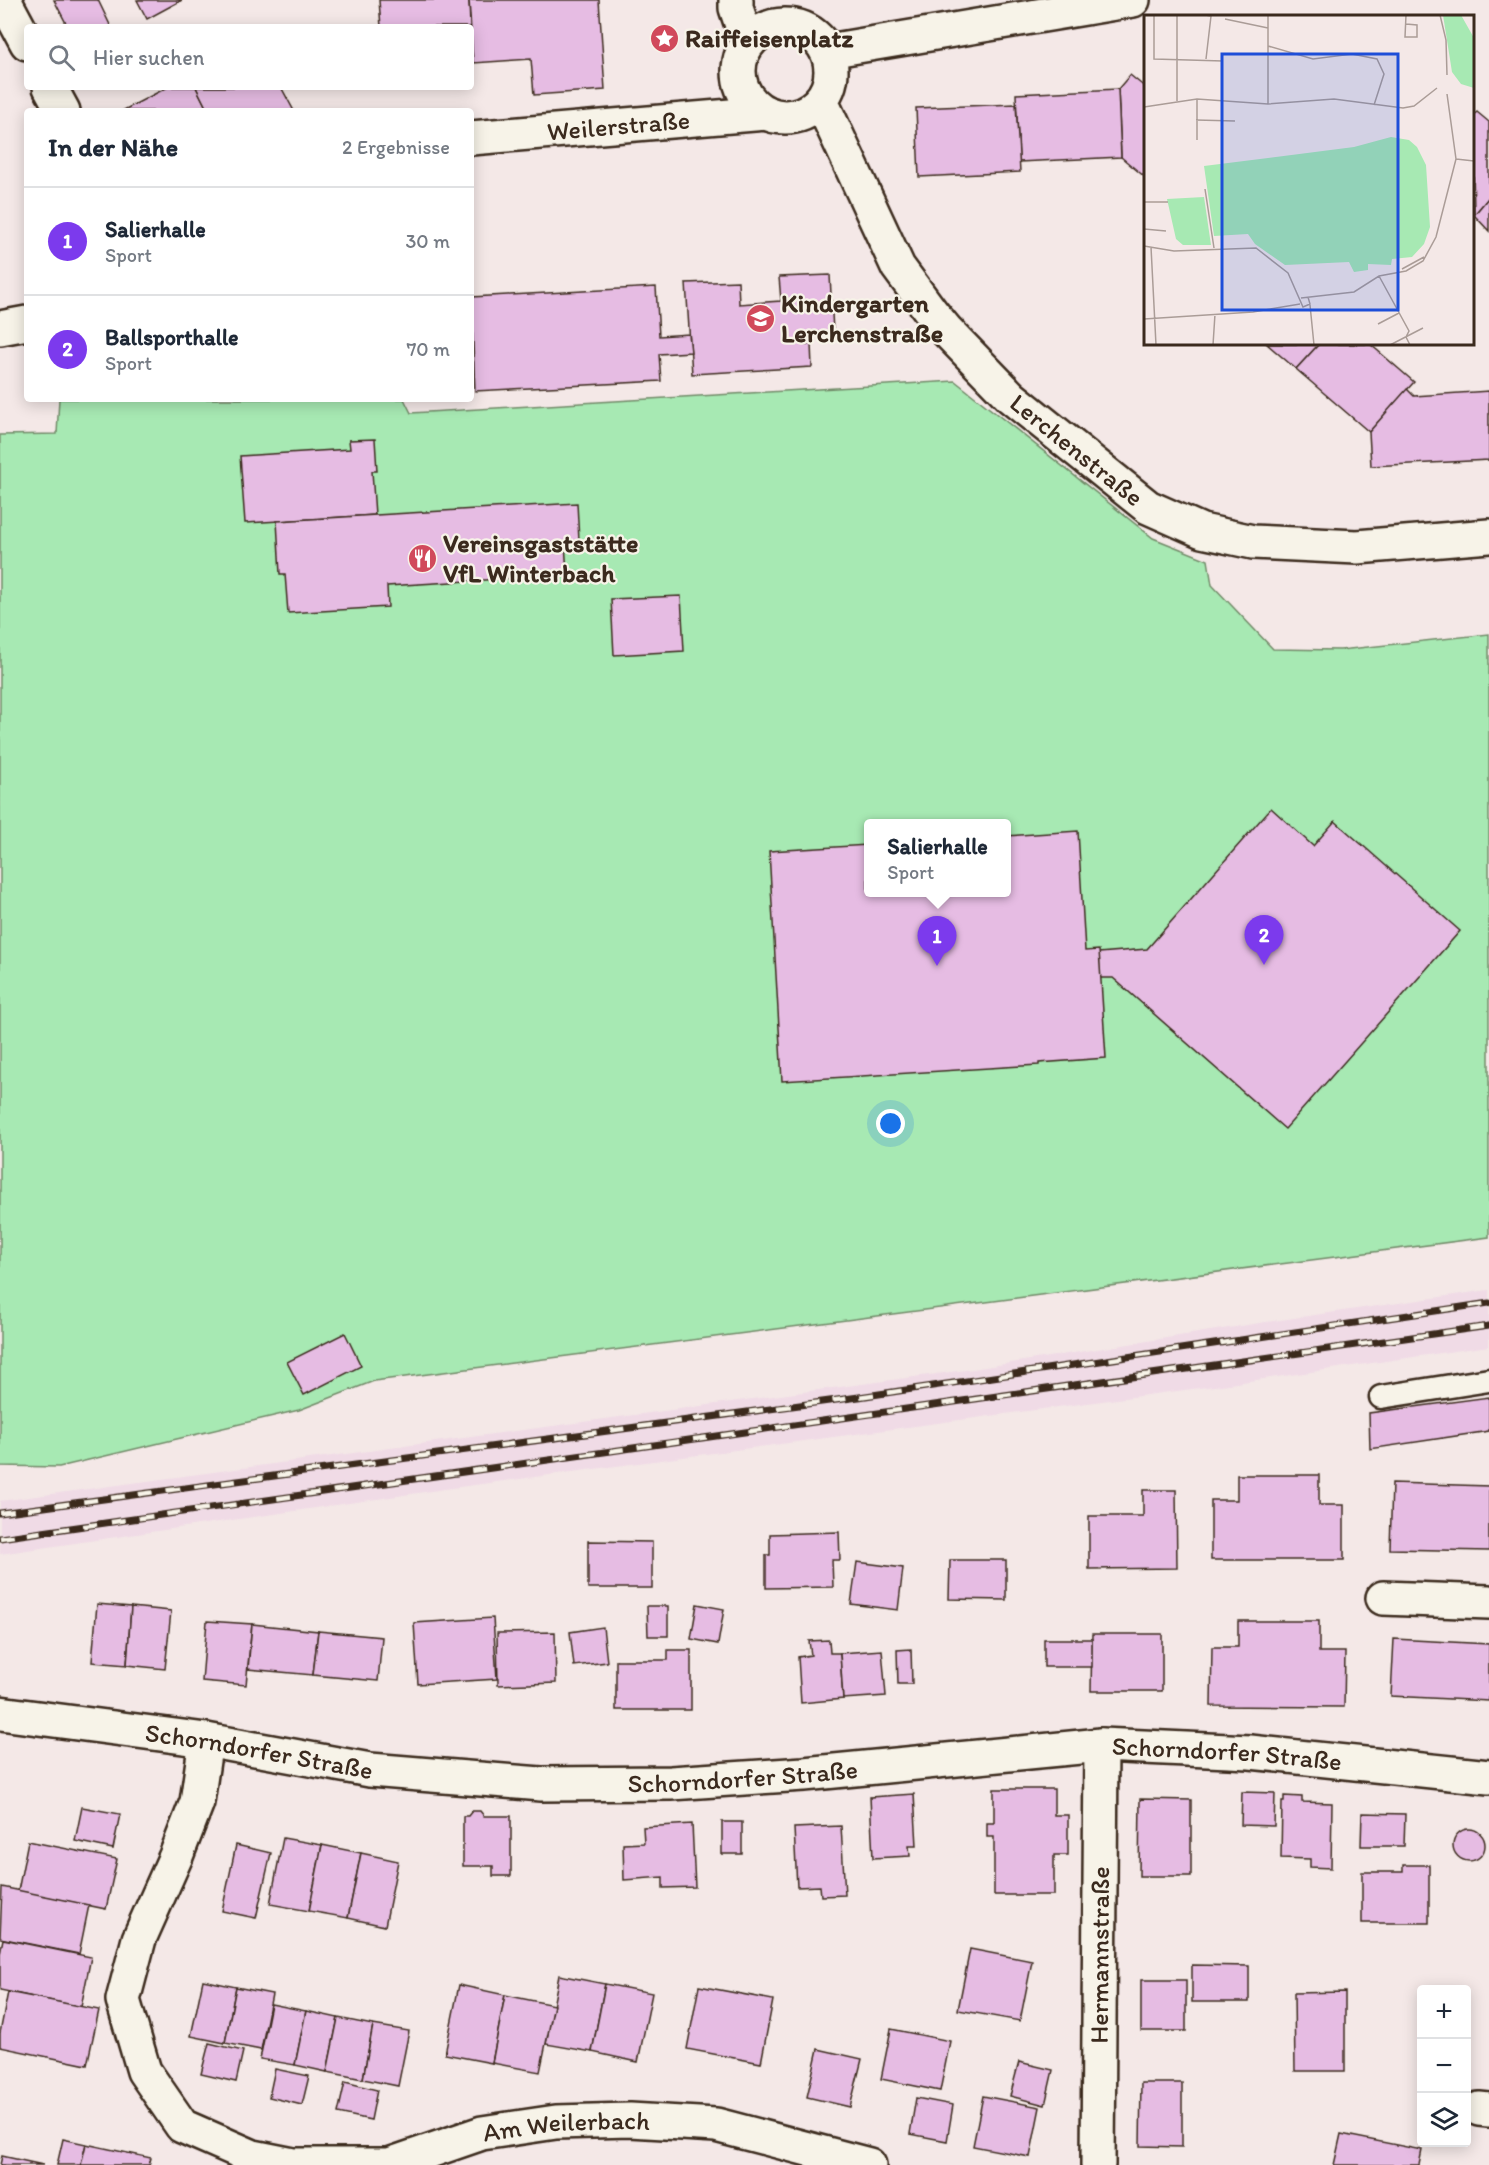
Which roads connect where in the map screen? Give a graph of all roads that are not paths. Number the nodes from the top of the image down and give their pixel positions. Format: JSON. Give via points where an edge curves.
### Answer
{"nodes":[{"id":1,"x":4,"y":0,"type":"edge"},
{"id":2,"x":736,"y":0,"type":"edge"},
{"id":3,"x":1133,"y":0,"type":"edge"},
{"id":4,"x":24,"y":37,"type":"edge"},
{"id":5,"x":748,"y":43,"type":"junction"},
{"id":6,"x":828,"y":51,"type":"junction"},
{"id":7,"x":52,"y":90,"type":"edge"},
{"id":8,"x":820,"y":101,"type":"junction"},
{"id":9,"x":61,"y":108,"type":"edge"},
{"id":10,"x":766,"y":113,"type":"junction"},
{"id":11,"x":474,"y":138,"type":"edge"},
{"id":12,"x":24,"y":324,"type":"edge"},
{"id":13,"x":0,"y":328,"type":"edge"},
{"id":14,"x":1489,"y":536,"type":"edge"},
{"id":15,"x":1489,"y":1380,"type":"edge"},
{"id":16,"x":1381,"y":1397,"type":"dead end"},
{"id":17,"x":1383,"y":1598,"type":"dead end"},
{"id":18,"x":1489,"y":1602,"type":"edge"},
{"id":19,"x":0,"y":1713,"type":"edge"},
{"id":20,"x":206,"y":1740,"type":"junction"},
{"id":21,"x":1101,"y":1745,"type":"junction"},
{"id":22,"x":1489,"y":1777,"type":"edge"},
{"id":23,"x":255,"y":2161,"type":"edge"},
{"id":24,"x":870,"y":2165,"type":"edge"},
{"id":25,"x":1098,"y":2165,"type":"edge"}],
"edges":[{"from":1,"to":4,"type":"street"},
{"from":2,"to":5,"type":"street"},
{"from":3,"to":6,"type":"street"},
{"from":5,"to":6,"type":"street","via":[[768,28],[783,25],[802,27]]},
{"from":5,"to":10,"type":"street","via":[[740,63],[740,81],[746,97]]},
{"from":6,"to":8,"type":"street","via":[[832,67],[830,86]]},
{"from":7,"to":9,"type":"street"},
{"from":8,"to":10,"type":"street","via":[[801,115]]},
{"from":8,"to":14,"type":"street","name":"Lerchenstraße","via":[[898,267],[946,330],[1011,397],[1148,507],[1202,531],[1253,542],[1357,547]]},
{"from":10,"to":11,"type":"street","name":"Weilerstraße"},
{"from":12,"to":13,"type":"street"},
{"from":15,"to":16,"type":"lane"},
{"from":17,"to":18,"type":"street"},
{"from":19,"to":20,"type":"street","name":"Schorndorfer Straße"},
{"from":20,"to":21,"type":"street","name":"Schorndorfer Straße","via":[[370,1770],[541,1784],[671,1783],[804,1774]]},
{"from":20,"to":23,"type":"street","name":"Am Weilerbach","via":[[197,1802],[139,1939],[123,2000],[144,2071],[182,2126]]},
{"from":21,"to":22,"type":"street","name":"Schorndorfer Straße","via":[[1250,1752]]},
{"from":21,"to":25,"type":"street","name":"Hermannstraße"},
{"from":23,"to":24,"type":"street","name":"Am Weilerbach","via":[[389,2165],[482,2133],[556,2122],[630,2120],[716,2125]]}]}
